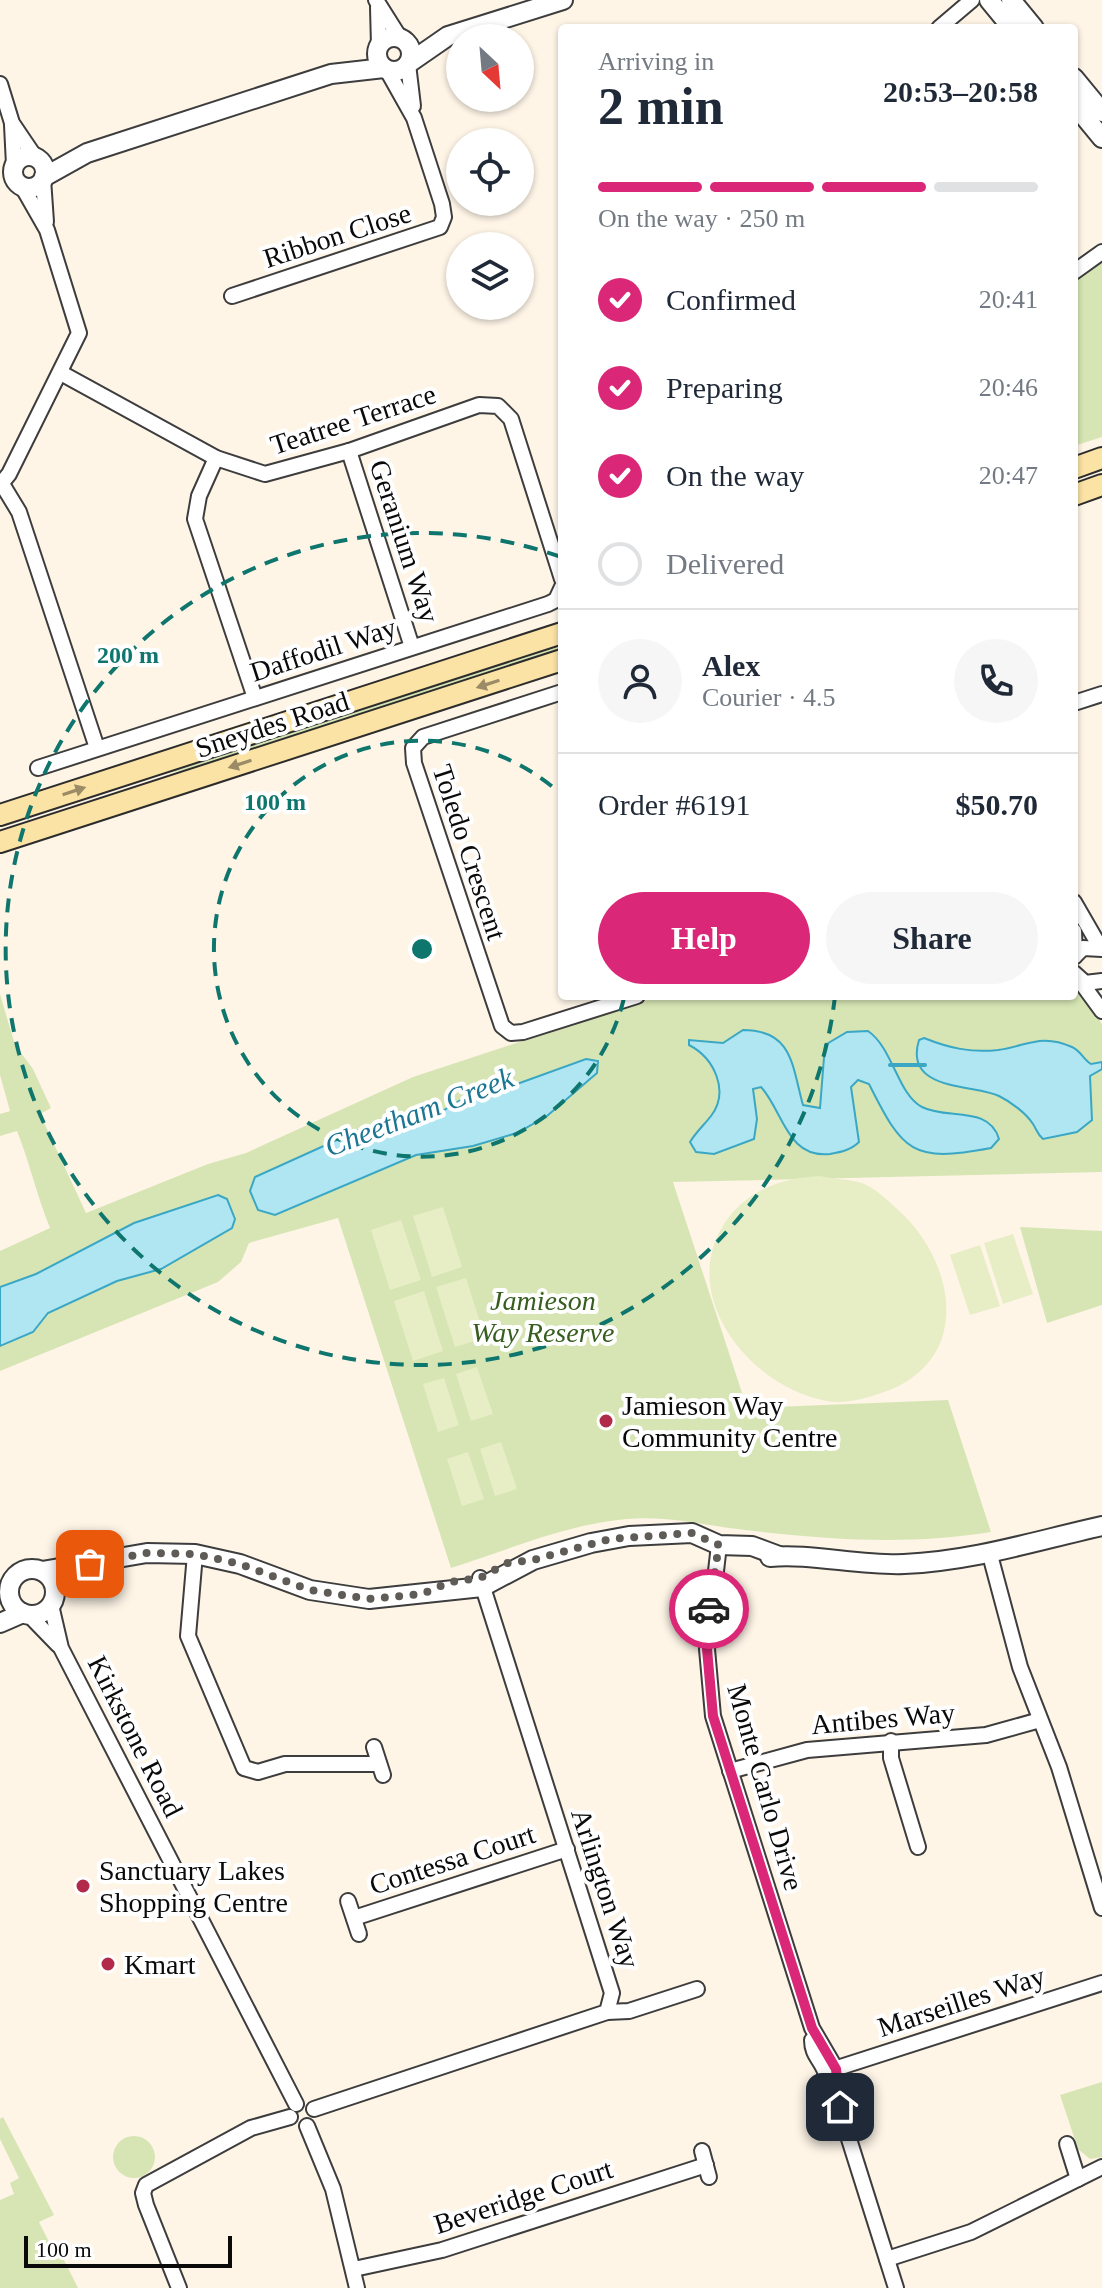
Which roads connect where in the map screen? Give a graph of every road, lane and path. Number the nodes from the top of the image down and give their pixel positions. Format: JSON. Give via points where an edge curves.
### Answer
{"nodes":[{"id":1,"x":563,"y":0,"type":"edge"},
{"id":2,"x":972,"y":0,"type":"edge"},
{"id":3,"x":989,"y":0,"type":"edge"},
{"id":4,"x":1011,"y":0,"type":"edge"},
{"id":5,"x":377,"y":3,"type":"edge"},
{"id":6,"x":486,"y":24,"type":"edge"},
{"id":7,"x":944,"y":24,"type":"edge"},
{"id":8,"x":1009,"y":24,"type":"edge"},
{"id":9,"x":1031,"y":24,"type":"edge"},
{"id":10,"x":446,"y":36,"type":"edge"},
{"id":11,"x":446,"y":37,"type":"edge"},
{"id":12,"x":402,"y":39,"type":"junction"},
{"id":13,"x":378,"y":47,"type":"junction"},
{"id":14,"x":408,"y":64,"type":"junction"},
{"id":15,"x":386,"y":69,"type":"junction"},
{"id":16,"x":331,"y":74,"type":"junction"},
{"id":17,"x":1078,"y":83,"type":"edge"},
{"id":18,"x":0,"y":84,"type":"edge"},
{"id":19,"x":1078,"y":109,"type":"edge"},
{"id":20,"x":1102,"y":112,"type":"edge"},
{"id":21,"x":414,"y":118,"type":"junction"},
{"id":22,"x":12,"y":123,"type":"junction"},
{"id":23,"x":1102,"y":138,"type":"edge"},
{"id":24,"x":87,"y":153,"type":"junction"},
{"id":25,"x":36,"y":158,"type":"junction"},
{"id":26,"x":9,"y":169,"type":"edge"},
{"id":27,"x":44,"y":178,"type":"junction"},
{"id":28,"x":22,"y":187,"type":"junction"},
{"id":29,"x":0,"y":188,"type":"edge"},
{"id":30,"x":47,"y":230,"type":"junction"},
{"id":31,"x":1102,"y":252,"type":"edge"},
{"id":32,"x":1078,"y":269,"type":"edge"},
{"id":33,"x":232,"y":296,"type":"dead end"},
{"id":34,"x":61,"y":373,"type":"junction"},
{"id":35,"x":349,"y":451,"type":"junction"},
{"id":36,"x":216,"y":458,"type":"junction"},
{"id":37,"x":1102,"y":458,"type":"edge"},
{"id":38,"x":1078,"y":467,"type":"edge"},
{"id":39,"x":1,"y":484,"type":"edge"},
{"id":40,"x":1102,"y":485,"type":"edge"},
{"id":41,"x":1078,"y":494,"type":"edge"},
{"id":42,"x":558,"y":573,"type":"edge"},
{"id":43,"x":558,"y":591,"type":"edge"},
{"id":44,"x":558,"y":634,"type":"edge"},
{"id":45,"x":412,"y":647,"type":"junction"},
{"id":46,"x":558,"y":661,"type":"edge"},
{"id":47,"x":558,"y":693,"type":"edge"},
{"id":48,"x":1102,"y":694,"type":"edge"},
{"id":49,"x":255,"y":698,"type":"junction"},
{"id":50,"x":1078,"y":702,"type":"edge"},
{"id":51,"x":97,"y":748,"type":"junction"},
{"id":52,"x":38,"y":768,"type":"dead end"},
{"id":53,"x":0,"y":815,"type":"edge"},
{"id":54,"x":0,"y":842,"type":"edge"},
{"id":55,"x":1078,"y":909,"type":"edge"},
{"id":56,"x":1101,"y":948,"type":"edge"},
{"id":57,"x":1078,"y":952,"type":"edge"},
{"id":58,"x":1078,"y":979,"type":"edge"},
{"id":59,"x":1078,"y":981,"type":"edge"},
{"id":60,"x":1102,"y":981,"type":"edge"},
{"id":61,"x":624,"y":1000,"type":"edge"},
{"id":62,"x":1102,"y":1011,"type":"edge"},
{"id":63,"x":1102,"y":1526,"type":"edge"},
{"id":64,"x":718,"y":1550,"type":"junction"},
{"id":65,"x":195,"y":1554,"type":"junction"},
{"id":66,"x":990,"y":1555,"type":"junction"},
{"id":67,"x":90,"y":1564,"type":"junction"},
{"id":68,"x":42,"y":1571,"type":"junction"},
{"id":69,"x":481,"y":1582,"type":"junction"},
{"id":70,"x":5,"y":1591,"type":"edge"},
{"id":71,"x":53,"y":1598,"type":"junction"},
{"id":72,"x":26,"y":1613,"type":"junction"},
{"id":73,"x":0,"y":1623,"type":"edge"},
{"id":74,"x":61,"y":1648,"type":"junction"},
{"id":75,"x":1040,"y":1720,"type":"junction"},
{"id":76,"x":891,"y":1741,"type":"junction"},
{"id":77,"x":374,"y":1747,"type":"dead end"},
{"id":78,"x":730,"y":1771,"type":"junction"},
{"id":79,"x":918,"y":1847,"type":"dead end"},
{"id":80,"x":567,"y":1849,"type":"junction"},
{"id":81,"x":348,"y":1901,"type":"dead end"},
{"id":82,"x":1102,"y":1908,"type":"edge"},
{"id":83,"x":354,"y":1918,"type":"junction"},
{"id":84,"x":359,"y":1934,"type":"dead end"},
{"id":85,"x":1102,"y":1983,"type":"edge"},
{"id":86,"x":697,"y":1989,"type":"dead end"},
{"id":87,"x":607,"y":2012,"type":"junction"},
{"id":88,"x":831,"y":2070,"type":"junction"},
{"id":89,"x":314,"y":2109,"type":"junction"},
{"id":90,"x":293,"y":2110,"type":"junction"},
{"id":91,"x":307,"y":2126,"type":"junction"},
{"id":92,"x":1067,"y":2144,"type":"dead end"},
{"id":93,"x":706,"y":2164,"type":"dead end"},
{"id":94,"x":1102,"y":2167,"type":"edge"},
{"id":95,"x":1078,"y":2179,"type":"junction"},
{"id":96,"x":887,"y":2259,"type":"junction"},
{"id":97,"x":354,"y":2269,"type":"junction"},
{"id":98,"x":179,"y":2288,"type":"edge"},
{"id":99,"x":357,"y":2288,"type":"edge"},
{"id":100,"x":896,"y":2288,"type":"edge"}],
"edges":[{"from":1,"to":6,"type":"street"},
{"from":2,"to":7,"type":"street"},
{"from":3,"to":8,"type":"street"},
{"from":4,"to":9,"type":"street"},
{"from":5,"to":12,"type":"street"},
{"from":5,"to":13,"type":"street"},
{"from":10,"to":12,"type":"street"},
{"from":11,"to":14,"type":"street"},
{"from":12,"to":13,"type":"street","via":[[388,38]]},
{"from":12,"to":14,"type":"street","via":[[411,52]]},
{"from":13,"to":15,"type":"street","via":[[378,59]]},
{"from":13,"to":16,"type":"street"},
{"from":14,"to":15,"type":"street","via":[[398,71]]},
{"from":14,"to":21,"type":"street","name":"Ribbon Close"},
{"from":15,"to":16,"type":"street"},
{"from":15,"to":21,"type":"street","name":"Ribbon Close"},
{"from":16,"to":24,"type":"street"},
{"from":17,"to":20,"type":"street"},
{"from":18,"to":22,"type":"street"},
{"from":19,"to":23,"type":"street"},
{"from":21,"to":33,"type":"street","name":"Ribbon Close","via":[[442,204],[440,227]]},
{"from":22,"to":25,"type":"street"},
{"from":22,"to":26,"type":"street"},
{"from":24,"to":25,"type":"street"},
{"from":24,"to":27,"type":"street"},
{"from":25,"to":26,"type":"street","via":[[23,157]]},
{"from":25,"to":27,"type":"street"},
{"from":26,"to":28,"type":"street"},
{"from":27,"to":28,"type":"street","via":[[35,187]]},
{"from":27,"to":30,"type":"street"},
{"from":28,"to":29,"type":"street"},
{"from":28,"to":30,"type":"street"},
{"from":30,"to":34,"type":"street","via":[[79,333]]},
{"from":31,"to":32,"type":"street"},
{"from":34,"to":36,"type":"street","name":"Teatree Terrace"},
{"from":34,"to":39,"type":"street"},
{"from":35,"to":36,"type":"street","name":"Teatree Terrace","via":[[265,474]]},
{"from":35,"to":42,"type":"street","name":"Teatree Terrace","via":[[479,405],[498,406],[511,419]]},
{"from":35,"to":45,"type":"street","name":"Geranium Way"},
{"from":36,"to":49,"type":"street","via":[[195,519]]},
{"from":37,"to":38,"type":"main road"},
{"from":39,"to":51,"type":"street","via":[[19,512]]},
{"from":40,"to":41,"type":"main road"},
{"from":43,"to":45,"type":"street","name":"Daffodil Way","via":[[548,604]]},
{"from":53,"to":44,"type":"main road","name":"Sneydes Road","one_way":true},
{"from":45,"to":49,"type":"street","name":"Daffodil Way"},
{"from":46,"to":54,"type":"main road","name":"Sneydes Road","one_way":true},
{"from":47,"to":61,"type":"street","name":"Toledo Crescent","via":[[423,737],[412,751],[497,1019],[506,1030],[523,1032]]},
{"from":48,"to":50,"type":"street"},
{"from":49,"to":51,"type":"street","name":"Daffodil Way"},
{"from":51,"to":52,"type":"street","name":"Daffodil Way"},
{"from":55,"to":56,"type":"street"},
{"from":56,"to":57,"type":"street"},
{"from":58,"to":60,"type":"street"},
{"from":59,"to":62,"type":"street"},
{"from":63,"to":66,"type":"street"},
{"from":64,"to":66,"type":"street","via":[[752,1546],[779,1556],[899,1564]]},
{"from":64,"to":69,"type":"street","via":[[692,1533],[610,1539],[507,1563]]},
{"from":64,"to":78,"type":"street","name":"Monte Carlo Drive","via":[[709,1616],[709,1683]]},
{"from":65,"to":67,"type":"street","via":[[147,1553]]},
{"from":65,"to":69,"type":"street","via":[[330,1594],[369,1599],[422,1594],[450,1582]]},
{"from":65,"to":77,"type":"street","via":[[188,1636],[244,1768],[258,1772],[285,1764],[381,1770]]},
{"from":66,"to":75,"type":"street"},
{"from":67,"to":68,"type":"street"},
{"from":67,"to":71,"type":"street"},
{"from":68,"to":70,"type":"street","via":[[22,1571]]},
{"from":68,"to":71,"type":"street","via":[[52,1579]]},
{"from":69,"to":80,"type":"street","name":"Arlington Way"},
{"from":70,"to":72,"type":"street"},
{"from":71,"to":72,"type":"street","via":[[41,1613]]},
{"from":71,"to":74,"type":"street","name":"Kirkstone Road"},
{"from":72,"to":73,"type":"street"},
{"from":72,"to":74,"type":"street","name":"Kirkstone Road"},
{"from":74,"to":90,"type":"street","name":"Kirkstone Road"},
{"from":75,"to":76,"type":"street","name":"Antibes Way","via":[[986,1735]]},
{"from":75,"to":82,"type":"street"},
{"from":76,"to":78,"type":"street","name":"Antibes Way","via":[[807,1750]]},
{"from":76,"to":79,"type":"street","via":[[891,1758]]},
{"from":78,"to":88,"type":"street","name":"Monte Carlo Drive","via":[[812,2028]]},
{"from":80,"to":83,"type":"street","name":"Contessa Court"},
{"from":80,"to":87,"type":"street","name":"Arlington Way","via":[[612,1993]]},
{"from":81,"to":83,"type":"street","name":"Contessa Court"},
{"from":83,"to":84,"type":"street","name":"Contessa Court"},
{"from":85,"to":88,"type":"street","name":"Marseilles Way"},
{"from":86,"to":87,"type":"street","via":[[629,2011]]},
{"from":87,"to":89,"type":"street","name":"Arlington Way"},
{"from":88,"to":96,"type":"street","name":"Monte Carlo Drive"},
{"from":89,"to":90,"type":"street","via":[[304,2102]]},
{"from":89,"to":91,"type":"street"},
{"from":90,"to":91,"type":"street","via":[[296,2126]]},
{"from":90,"to":98,"type":"street","via":[[146,2185],[144,2198]]},
{"from":91,"to":97,"type":"street","via":[[325,2165]]},
{"from":92,"to":95,"type":"street"},
{"from":93,"to":97,"type":"street","name":"Beveridge Court","via":[[442,2250]]},
{"from":94,"to":95,"type":"street"},
{"from":95,"to":96,"type":"street","via":[[971,2232]]},
{"from":96,"to":100,"type":"street","name":"Monte Carlo Drive"},
{"from":97,"to":99,"type":"street"}]}
